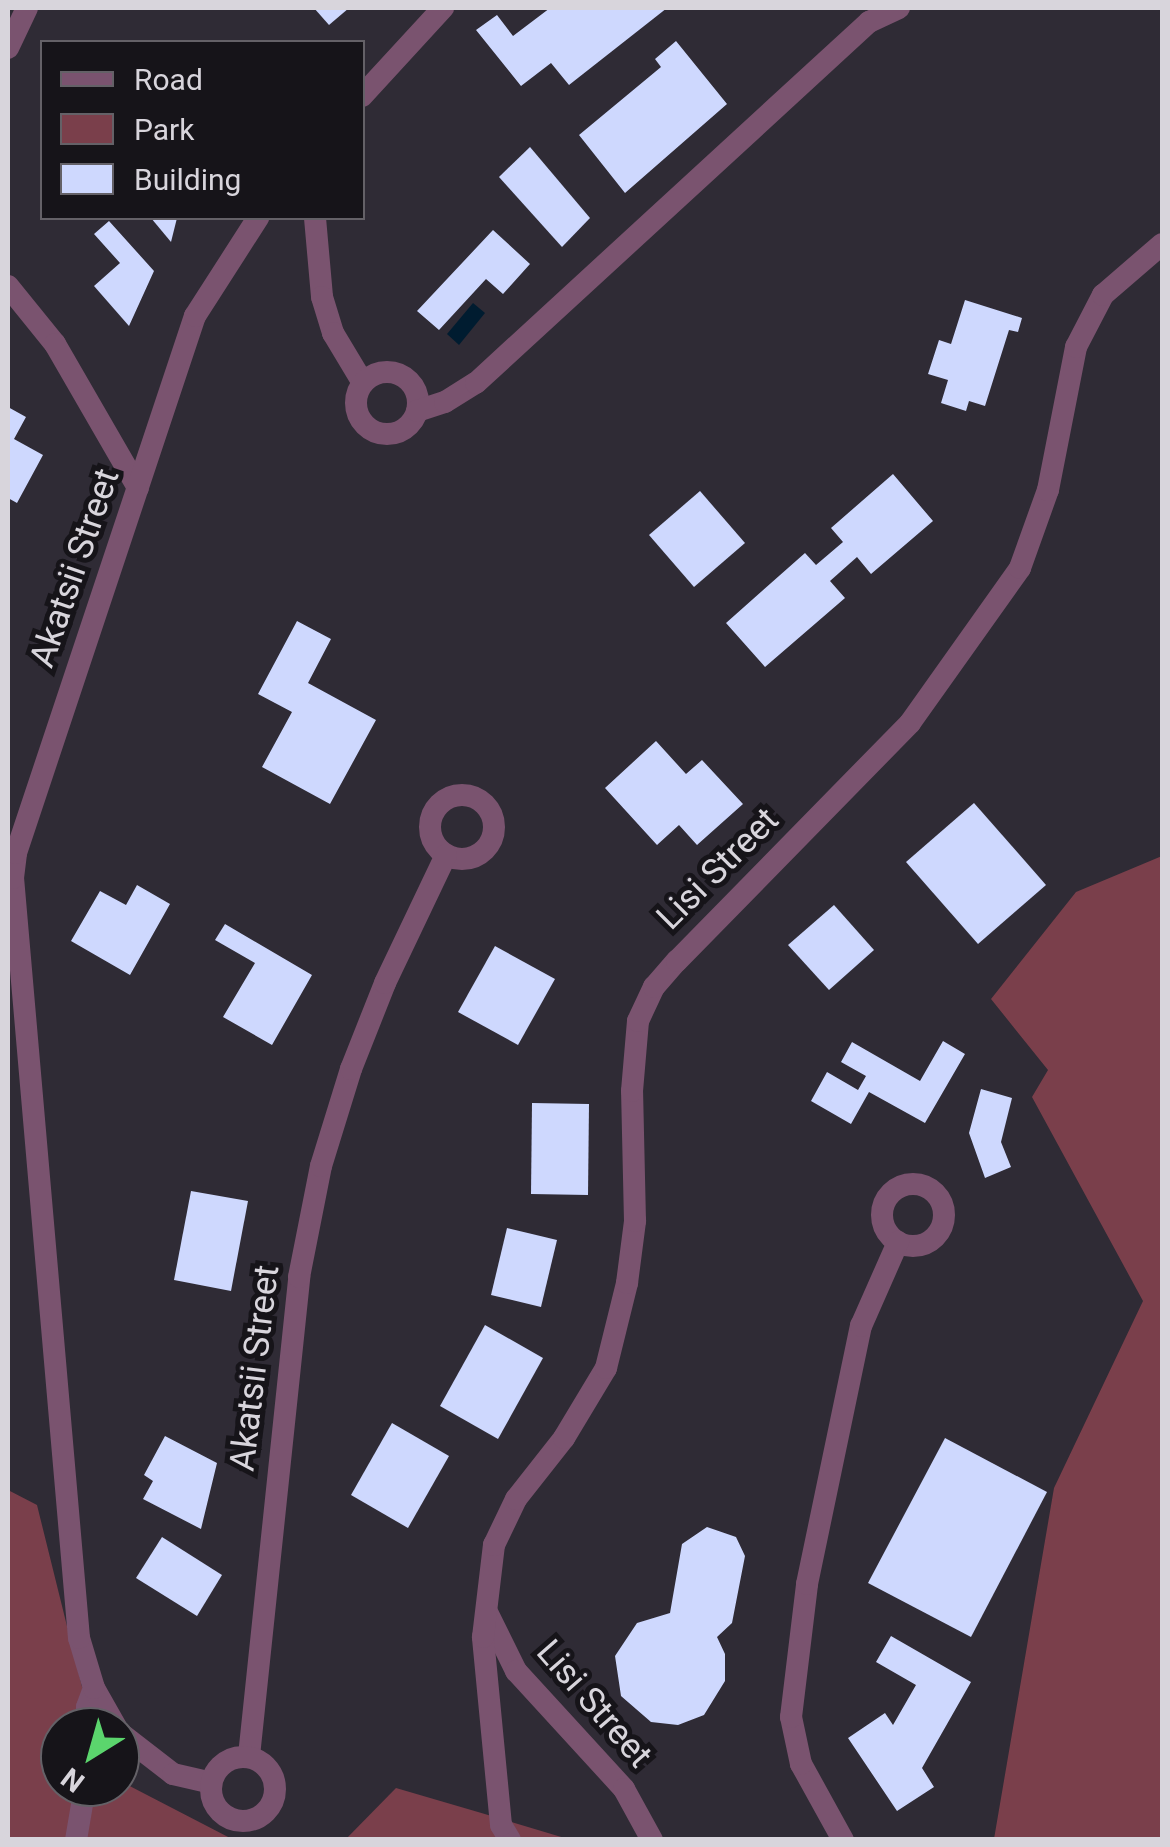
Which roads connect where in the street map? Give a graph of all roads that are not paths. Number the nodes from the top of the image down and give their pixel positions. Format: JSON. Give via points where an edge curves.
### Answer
{"nodes":[{"id":1,"x":27,"y":8,"type":"edge"},
{"id":2,"x":443,"y":8,"type":"edge"},
{"id":3,"x":899,"y":8,"type":"edge"},
{"id":4,"x":8,"y":48,"type":"edge"},
{"id":5,"x":365,"y":93,"type":"edge"},
{"id":6,"x":257,"y":220,"type":"edge"},
{"id":7,"x":315,"y":220,"type":"edge"},
{"id":8,"x":1162,"y":244,"type":"edge"},
{"id":9,"x":8,"y":286,"type":"edge"},
{"id":10,"x":363,"y":383,"type":"junction"},
{"id":11,"x":417,"y":412,"type":"junction"},
{"id":12,"x":138,"y":488,"type":"junction"},
{"id":13,"x":446,"y":855,"type":"dead end"},
{"id":14,"x":898,"y":1242,"type":"dead end"},
{"id":15,"x":487,"y":1612,"type":"junction"},
{"id":16,"x":94,"y":1688,"type":"junction"},
{"id":17,"x":87,"y":1707,"type":"edge"},
{"id":18,"x":105,"y":1707,"type":"edge"},
{"id":19,"x":140,"y":1748,"type":"edge"},
{"id":20,"x":248,"y":1756,"type":"junction"},
{"id":21,"x":211,"y":1783,"type":"junction"},
{"id":22,"x":82,"y":1807,"type":"edge"},
{"id":23,"x":261,"y":1829,"type":"edge"},
{"id":24,"x":76,"y":1840,"type":"edge"},
{"id":25,"x":510,"y":1840,"type":"edge"},
{"id":26,"x":652,"y":1840,"type":"edge"},
{"id":27,"x":843,"y":1840,"type":"edge"}],
"edges":[{"from":1,"to":4,"type":"street"},
{"from":2,"to":5,"type":"street"},
{"from":3,"to":11,"type":"street","via":[[869,22],[476,383]]},
{"from":6,"to":12,"type":"street","name":"Akatsii Street","via":[[195,316]]},
{"from":7,"to":10,"type":"street","via":[[322,297],[333,333]]},
{"from":8,"to":15,"type":"street","name":"Lisi Street","via":[[1103,295],[1076,347],[1048,490],[1020,568],[910,724],[654,988],[638,1021],[635,1221],[606,1368],[509,1514],[494,1545]]},
{"from":9,"to":12,"type":"street","via":[[55,344]]},
{"from":10,"to":11,"type":"street","via":[[385,371],[402,375],[418,394]]},
{"from":10,"to":11,"type":"street","via":[[357,412],[377,432],[406,428]]},
{"from":12,"to":16,"type":"street","name":"Akatsii Street","via":[[13,878],[79,1638]]},
{"from":13,"to":20,"type":"street","name":"Akatsii Street","via":[[378,1000],[321,1166],[299,1277]]},
{"from":14,"to":27,"type":"street","via":[[861,1326],[807,1584],[791,1718],[801,1764]]},
{"from":15,"to":25,"type":"street","name":"Lisi Street","via":[[490,1735],[501,1826]]},
{"from":15,"to":26,"type":"street","name":"Lisi Street","via":[[516,1671],[624,1789]]},
{"from":16,"to":17,"type":"street"},
{"from":16,"to":18,"type":"street","name":"Akatsii Street"},
{"from":19,"to":21,"type":"street","name":"Akatsii Street","via":[[173,1774]]},
{"from":20,"to":21,"type":"street","via":[[229,1759]]},
{"from":20,"to":23,"type":"street","via":[[274,1779]]},
{"from":21,"to":23,"type":"street","via":[[223,1814]]},
{"from":22,"to":24,"type":"street"}]}
